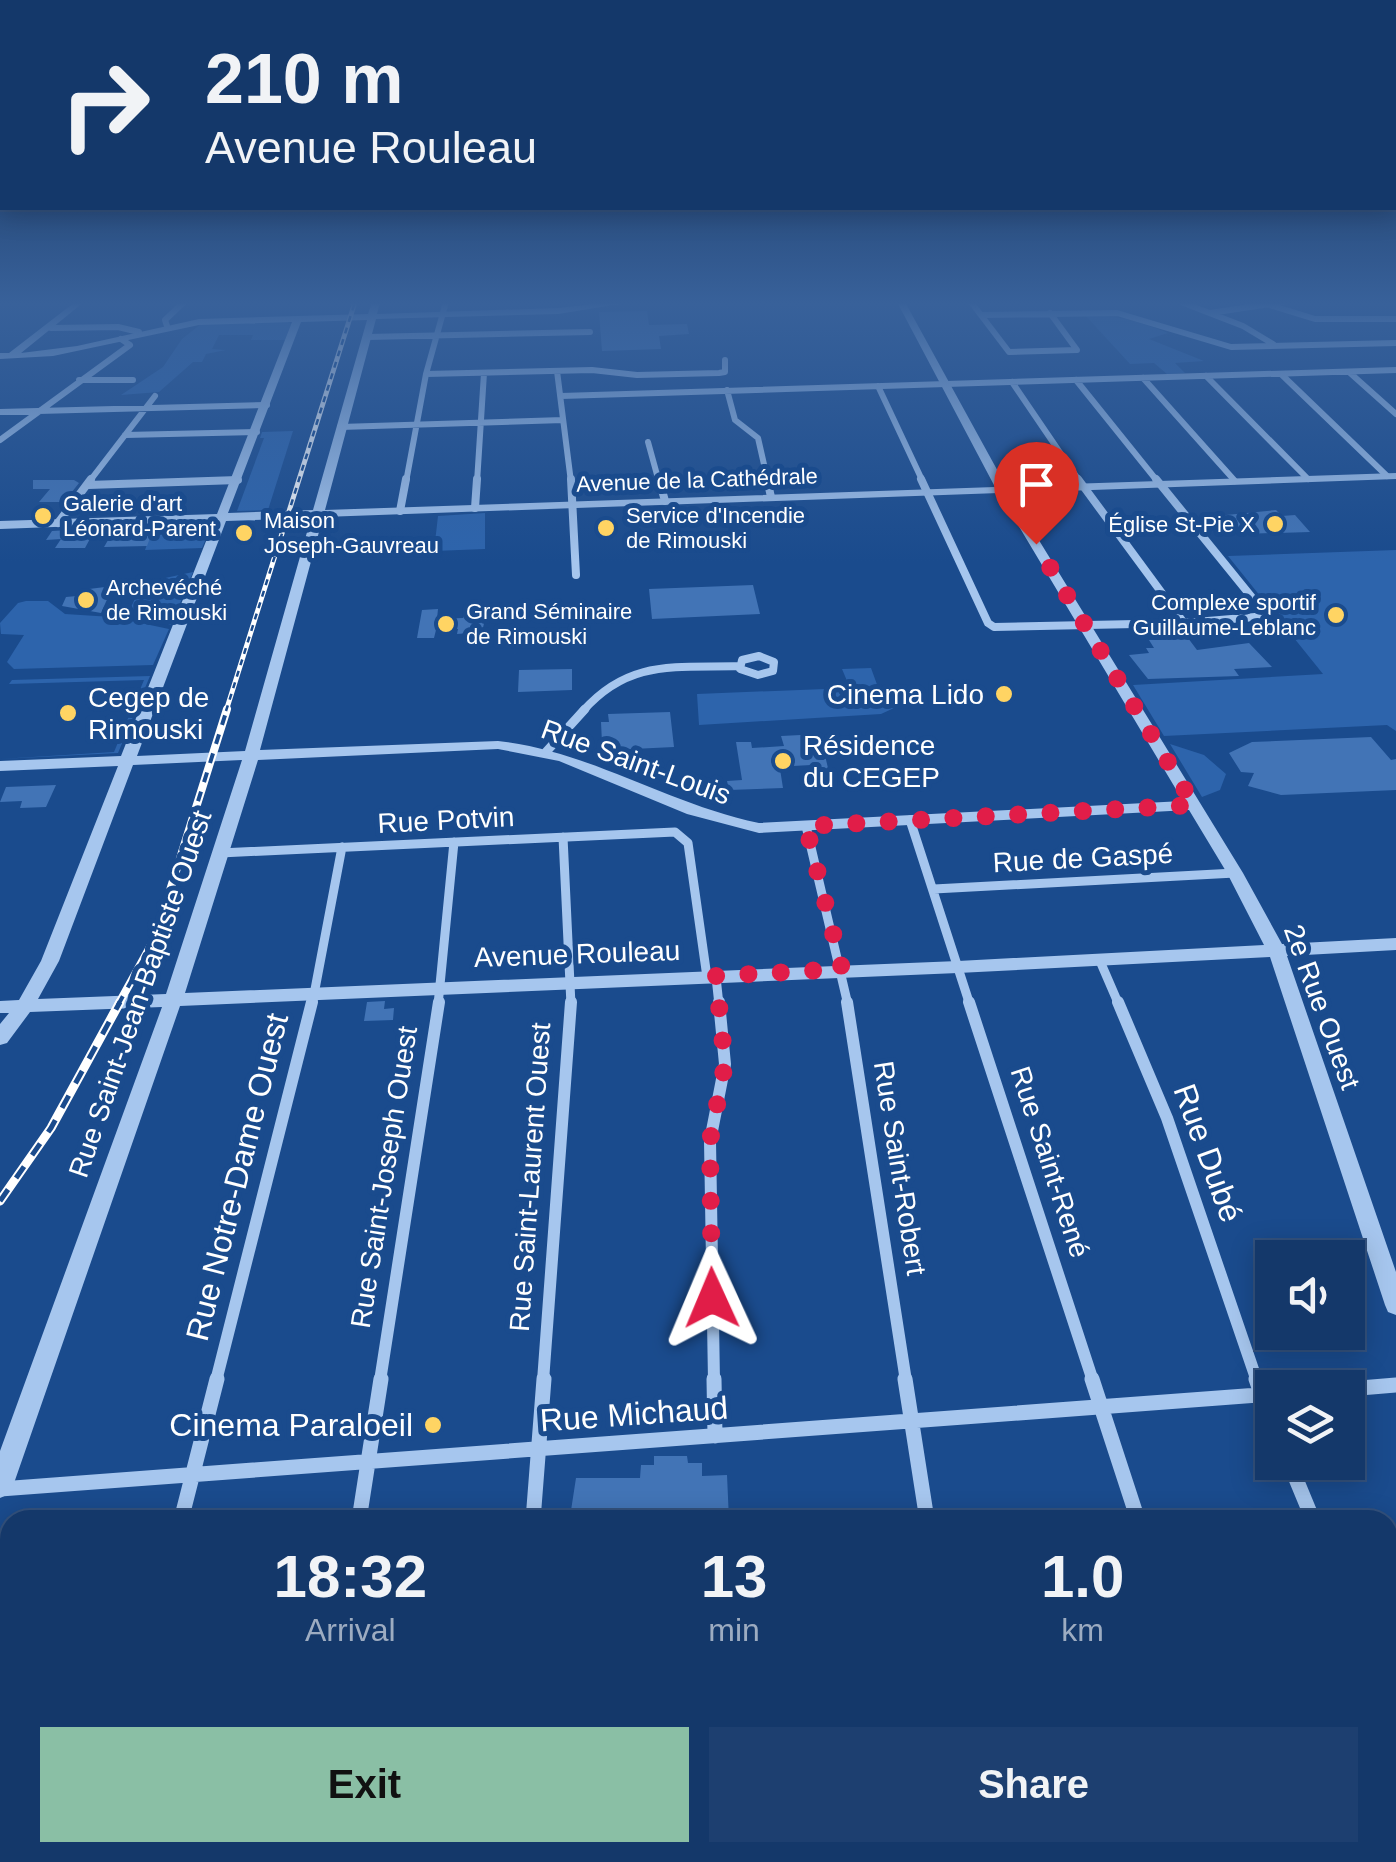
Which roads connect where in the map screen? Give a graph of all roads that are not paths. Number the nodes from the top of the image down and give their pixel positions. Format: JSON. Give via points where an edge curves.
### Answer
{"nodes":[{"id":1,"x":67,"y":389,"type":"edge"},
{"id":2,"x":272,"y":389,"type":"edge"},
{"id":3,"x":351,"y":389,"type":"edge"},
{"id":4,"x":423,"y":389,"type":"edge"},
{"id":5,"x":483,"y":389,"type":"edge"},
{"id":6,"x":559,"y":389,"type":"edge"},
{"id":7,"x":769,"y":389,"type":"edge"},
{"id":8,"x":879,"y":389,"type":"edge"},
{"id":9,"x":950,"y":389,"type":"edge"},
{"id":10,"x":1017,"y":389,"type":"edge"},
{"id":11,"x":1083,"y":389,"type":"edge"},
{"id":12,"x":1153,"y":389,"type":"edge"},
{"id":13,"x":1219,"y":389,"type":"edge"},
{"id":14,"x":1296,"y":389,"type":"edge"},
{"id":15,"x":1368,"y":389,"type":"edge"},
{"id":16,"x":727,"y":390,"type":"junction"},
{"id":17,"x":155,"y":396,"type":"dead end"},
{"id":18,"x":560,"y":396,"type":"junction"},
{"id":19,"x":266,"y":405,"type":"junction"},
{"id":20,"x":144,"y":410,"type":"junction"},
{"id":21,"x":0,"y":412,"type":"edge"},
{"id":22,"x":38,"y":412,"type":"junction"},
{"id":23,"x":1396,"y":414,"type":"edge"},
{"id":24,"x":564,"y":420,"type":"junction"},
{"id":25,"x":481,"y":422,"type":"junction"},
{"id":26,"x":417,"y":424,"type":"junction"},
{"id":27,"x":340,"y":427,"type":"junction"},
{"id":28,"x":257,"y":432,"type":"junction"},
{"id":29,"x":125,"y":435,"type":"junction"},
{"id":30,"x":0,"y":440,"type":"edge"},
{"id":31,"x":648,"y":442,"type":"dead end"},
{"id":32,"x":1391,"y":476,"type":"edge"},
{"id":33,"x":1308,"y":479,"type":"junction"},
{"id":34,"x":238,"y":480,"type":"junction"},
{"id":35,"x":1235,"y":481,"type":"junction"},
{"id":36,"x":1162,"y":484,"type":"junction"},
{"id":37,"x":88,"y":485,"type":"junction"},
{"id":38,"x":1083,"y":487,"type":"junction"},
{"id":39,"x":1002,"y":489,"type":"junction"},
{"id":40,"x":927,"y":492,"type":"junction"},
{"id":41,"x":771,"y":497,"type":"junction"},
{"id":42,"x":665,"y":501,"type":"junction"},
{"id":43,"x":574,"y":505,"type":"junction"},
{"id":44,"x":475,"y":508,"type":"junction"},
{"id":45,"x":400,"y":511,"type":"junction"},
{"id":46,"x":317,"y":514,"type":"junction"},
{"id":47,"x":223,"y":518,"type":"junction"},
{"id":48,"x":58,"y":524,"type":"junction"},
{"id":49,"x":0,"y":525,"type":"edge"},
{"id":50,"x":576,"y":575,"type":"dead end"},
{"id":51,"x":1184,"y":622,"type":"junction"},
{"id":52,"x":1086,"y":626,"type":"junction"},
{"id":53,"x":739,"y":666,"type":"dead end"},
{"id":54,"x":546,"y":752,"type":"junction"},
{"id":55,"x":252,"y":754,"type":"junction"},
{"id":56,"x":127,"y":761,"type":"junction"},
{"id":57,"x":0,"y":766,"type":"edge"},
{"id":58,"x":1194,"y":805,"type":"junction"},
{"id":59,"x":910,"y":820,"type":"junction"},
{"id":60,"x":806,"y":826,"type":"junction"},
{"id":61,"x":563,"y":838,"type":"junction"},
{"id":62,"x":454,"y":842,"type":"junction"},
{"id":63,"x":342,"y":847,"type":"junction"},
{"id":64,"x":220,"y":853,"type":"junction"},
{"id":65,"x":1235,"y":873,"type":"junction"},
{"id":66,"x":934,"y":889,"type":"junction"},
{"id":67,"x":1396,"y":944,"type":"edge"},
{"id":68,"x":1278,"y":952,"type":"junction"},
{"id":69,"x":1100,"y":961,"type":"junction"},
{"id":70,"x":958,"y":967,"type":"junction"},
{"id":71,"x":842,"y":969,"type":"junction"},
{"id":72,"x":711,"y":977,"type":"junction"},
{"id":73,"x":574,"y":982,"type":"junction"},
{"id":74,"x":442,"y":987,"type":"junction"},
{"id":75,"x":315,"y":992,"type":"junction"},
{"id":76,"x":174,"y":998,"type":"junction"},
{"id":77,"x":25,"y":1006,"type":"junction"},
{"id":78,"x":0,"y":1007,"type":"edge"},
{"id":79,"x":0,"y":1038,"type":"edge"},
{"id":80,"x":1389,"y":1266,"type":"edge"},
{"id":81,"x":1396,"y":1305,"type":"edge"},
{"id":82,"x":1257,"y":1370,"type":"edge"},
{"id":83,"x":1396,"y":1385,"type":"edge"},
{"id":84,"x":1365,"y":1388,"type":"edge"},
{"id":85,"x":1255,"y":1395,"type":"edge"},
{"id":86,"x":1100,"y":1405,"type":"junction"},
{"id":87,"x":910,"y":1420,"type":"junction"},
{"id":88,"x":714,"y":1436,"type":"junction"},
{"id":89,"x":537,"y":1448,"type":"junction"},
{"id":90,"x":366,"y":1464,"type":"junction"},
{"id":91,"x":192,"y":1477,"type":"junction"},
{"id":92,"x":1296,"y":1480,"type":"edge"},
{"id":93,"x":0,"y":1488,"type":"edge"},
{"id":94,"x":184,"y":1510,"type":"edge"},
{"id":95,"x":360,"y":1510,"type":"edge"},
{"id":96,"x":534,"y":1510,"type":"edge"},
{"id":97,"x":925,"y":1510,"type":"edge"},
{"id":98,"x":1135,"y":1510,"type":"edge"},
{"id":99,"x":1309,"y":1510,"type":"edge"}],
"edges":[{"from":1,"to":22,"type":"street"},
{"from":2,"to":19,"type":"street"},
{"from":3,"to":27,"type":"street","name":"Rue Saint-Jean-Baptiste Ouest"},
{"from":4,"to":26,"type":"street"},
{"from":5,"to":25,"type":"street"},
{"from":6,"to":18,"type":"street"},
{"from":7,"to":16,"type":"street"},
{"from":8,"to":40,"type":"street"},
{"from":9,"to":39,"type":"street","name":"2e Rue Ouest"},
{"from":10,"to":38,"type":"street"},
{"from":11,"to":36,"type":"street"},
{"from":12,"to":35,"type":"street"},
{"from":13,"to":33,"type":"street"},
{"from":14,"to":32,"type":"street"},
{"from":15,"to":23,"type":"street"},
{"from":16,"to":18,"type":"street"},
{"from":16,"to":41,"type":"street","via":[[735,420],[758,438]]},
{"from":17,"to":20,"type":"street"},
{"from":18,"to":24,"type":"street"},
{"from":19,"to":20,"type":"street"},
{"from":19,"to":28,"type":"street"},
{"from":20,"to":22,"type":"street"},
{"from":20,"to":29,"type":"street"},
{"from":21,"to":22,"type":"street"},
{"from":22,"to":30,"type":"street"},
{"from":24,"to":25,"type":"street"},
{"from":24,"to":43,"type":"street"},
{"from":25,"to":26,"type":"street"},
{"from":25,"to":44,"type":"street"},
{"from":26,"to":27,"type":"street"},
{"from":26,"to":45,"type":"street"},
{"from":27,"to":46,"type":"street","name":"Rue Saint-Jean-Baptiste Ouest"},
{"from":28,"to":29,"type":"street"},
{"from":28,"to":34,"type":"street"},
{"from":29,"to":37,"type":"street"},
{"from":31,"to":42,"type":"street"},
{"from":32,"to":33,"type":"street","name":"Avenue de la Cathédrale"},
{"from":33,"to":35,"type":"street","name":"Avenue de la Cathédrale"},
{"from":34,"to":37,"type":"street"},
{"from":34,"to":47,"type":"street"},
{"from":35,"to":36,"type":"street","name":"Avenue de la Cathédrale"},
{"from":36,"to":38,"type":"street","name":"Avenue de la Cathédrale"},
{"from":36,"to":51,"type":"street","via":[[1266,616]]},
{"from":37,"to":48,"type":"street"},
{"from":38,"to":39,"type":"street","name":"Avenue de la Cathédrale"},
{"from":38,"to":51,"type":"street"},
{"from":39,"to":40,"type":"street","name":"Avenue de la Cathédrale"},
{"from":39,"to":52,"type":"street","name":"2e Rue Ouest"},
{"from":40,"to":41,"type":"street","name":"Avenue de la Cathédrale"},
{"from":40,"to":52,"type":"street","via":[[994,627]]},
{"from":41,"to":42,"type":"street","name":"Avenue de la Cathédrale"},
{"from":42,"to":43,"type":"street","name":"Avenue de la Cathédrale"},
{"from":43,"to":44,"type":"street","name":"Avenue de la Cathédrale"},
{"from":43,"to":50,"type":"street"},
{"from":44,"to":45,"type":"street","name":"Avenue de la Cathédrale"},
{"from":45,"to":46,"type":"street","name":"Avenue de la Cathédrale"},
{"from":46,"to":47,"type":"street","name":"Avenue de la Cathédrale"},
{"from":46,"to":55,"type":"street","name":"Rue Saint-Jean-Baptiste Ouest"},
{"from":47,"to":48,"type":"street","name":"Avenue de la Cathédrale"},
{"from":47,"to":56,"type":"street"},
{"from":48,"to":49,"type":"street","name":"Avenue de la Cathédrale"},
{"from":51,"to":52,"type":"street"},
{"from":52,"to":58,"type":"street","name":"2e Rue Ouest"},
{"from":53,"to":54,"type":"street","via":[[623,676]]},
{"from":54,"to":55,"type":"street","name":"Rue Saint-Louis","via":[[498,745]]},
{"from":54,"to":60,"type":"street","name":"Rue Saint-Louis","via":[[708,817],[759,828]]},
{"from":55,"to":56,"type":"street","name":"Rue Saint-Louis"},
{"from":55,"to":64,"type":"street","name":"Rue Saint-Jean-Baptiste Ouest"},
{"from":56,"to":57,"type":"street","name":"Rue Saint-Louis"},
{"from":56,"to":77,"type":"street","via":[[50,961]]},
{"from":58,"to":59,"type":"street","name":"Rue Saint-Louis"},
{"from":58,"to":65,"type":"street","name":"2e Rue Ouest"},
{"from":59,"to":60,"type":"street","name":"Rue Saint-Louis"},
{"from":59,"to":66,"type":"street","name":"Rue Saint-René"},
{"from":60,"to":71,"type":"street","name":"Rue Saint-Robert"},
{"from":61,"to":62,"type":"street","name":"Rue Potvin"},
{"from":61,"to":72,"type":"street","name":"Rue Potvin","via":[[675,832],[688,842]]},
{"from":61,"to":73,"type":"street","name":"Rue Saint-Laurent Ouest"},
{"from":62,"to":63,"type":"street","name":"Rue Potvin"},
{"from":62,"to":74,"type":"street","name":"Rue Saint-Joseph Ouest"},
{"from":63,"to":64,"type":"street","name":"Rue Potvin"},
{"from":63,"to":75,"type":"street","name":"Rue Notre-Dame Ouest"},
{"from":64,"to":76,"type":"street","name":"Rue Saint-Jean-Baptiste Ouest"},
{"from":65,"to":66,"type":"street","name":"Rue de Gaspé"},
{"from":65,"to":68,"type":"street","name":"2e Rue Ouest"},
{"from":66,"to":70,"type":"street","name":"Rue Saint-René"},
{"from":67,"to":68,"type":"street","name":"Avenue Rouleau"},
{"from":68,"to":69,"type":"street","name":"Avenue Rouleau"},
{"from":68,"to":80,"type":"street","name":"2e Rue Ouest"},
{"from":69,"to":70,"type":"street","name":"Avenue Rouleau"},
{"from":69,"to":82,"type":"street","name":"Rue Dubé","via":[[1167,1118]]},
{"from":70,"to":71,"type":"street","name":"Avenue Rouleau"},
{"from":70,"to":86,"type":"street","name":"Rue Saint-René"},
{"from":71,"to":72,"type":"street","name":"Avenue Rouleau"},
{"from":71,"to":87,"type":"street","name":"Rue Saint-Robert"},
{"from":72,"to":73,"type":"street","name":"Avenue Rouleau"},
{"from":72,"to":88,"type":"street","via":[[725,1064],[710,1141]]},
{"from":73,"to":74,"type":"street","name":"Avenue Rouleau"},
{"from":73,"to":89,"type":"street","name":"Rue Saint-Laurent Ouest"},
{"from":74,"to":75,"type":"street","name":"Avenue Rouleau"},
{"from":74,"to":90,"type":"street","name":"Rue Saint-Joseph Ouest"},
{"from":75,"to":76,"type":"street","name":"Avenue Rouleau"},
{"from":75,"to":91,"type":"street","name":"Rue Notre-Dame Ouest"},
{"from":76,"to":77,"type":"street","name":"Avenue Rouleau"},
{"from":76,"to":93,"type":"street","name":"Rue Saint-Jean-Baptiste Ouest"},
{"from":77,"to":78,"type":"street","name":"Avenue Rouleau"},
{"from":77,"to":79,"type":"street"},
{"from":80,"to":81,"type":"street","name":"2e Rue Ouest"},
{"from":83,"to":84,"type":"street"},
{"from":85,"to":86,"type":"street","name":"Rue Michaud"},
{"from":86,"to":87,"type":"street","name":"Rue Michaud"},
{"from":86,"to":98,"type":"street","name":"Rue Saint-René"},
{"from":87,"to":88,"type":"street","name":"Rue Michaud"},
{"from":87,"to":97,"type":"street","name":"Rue Saint-Robert"},
{"from":88,"to":89,"type":"street","name":"Rue Michaud"},
{"from":89,"to":90,"type":"street","name":"Rue Michaud"},
{"from":89,"to":96,"type":"street","name":"Rue Saint-Laurent Ouest"},
{"from":90,"to":91,"type":"street","name":"Rue Michaud"},
{"from":90,"to":95,"type":"street","name":"Rue Saint-Joseph Ouest"},
{"from":91,"to":93,"type":"street","name":"Rue Michaud"},
{"from":91,"to":94,"type":"street","name":"Rue Notre-Dame Ouest"},
{"from":92,"to":99,"type":"street"}]}
